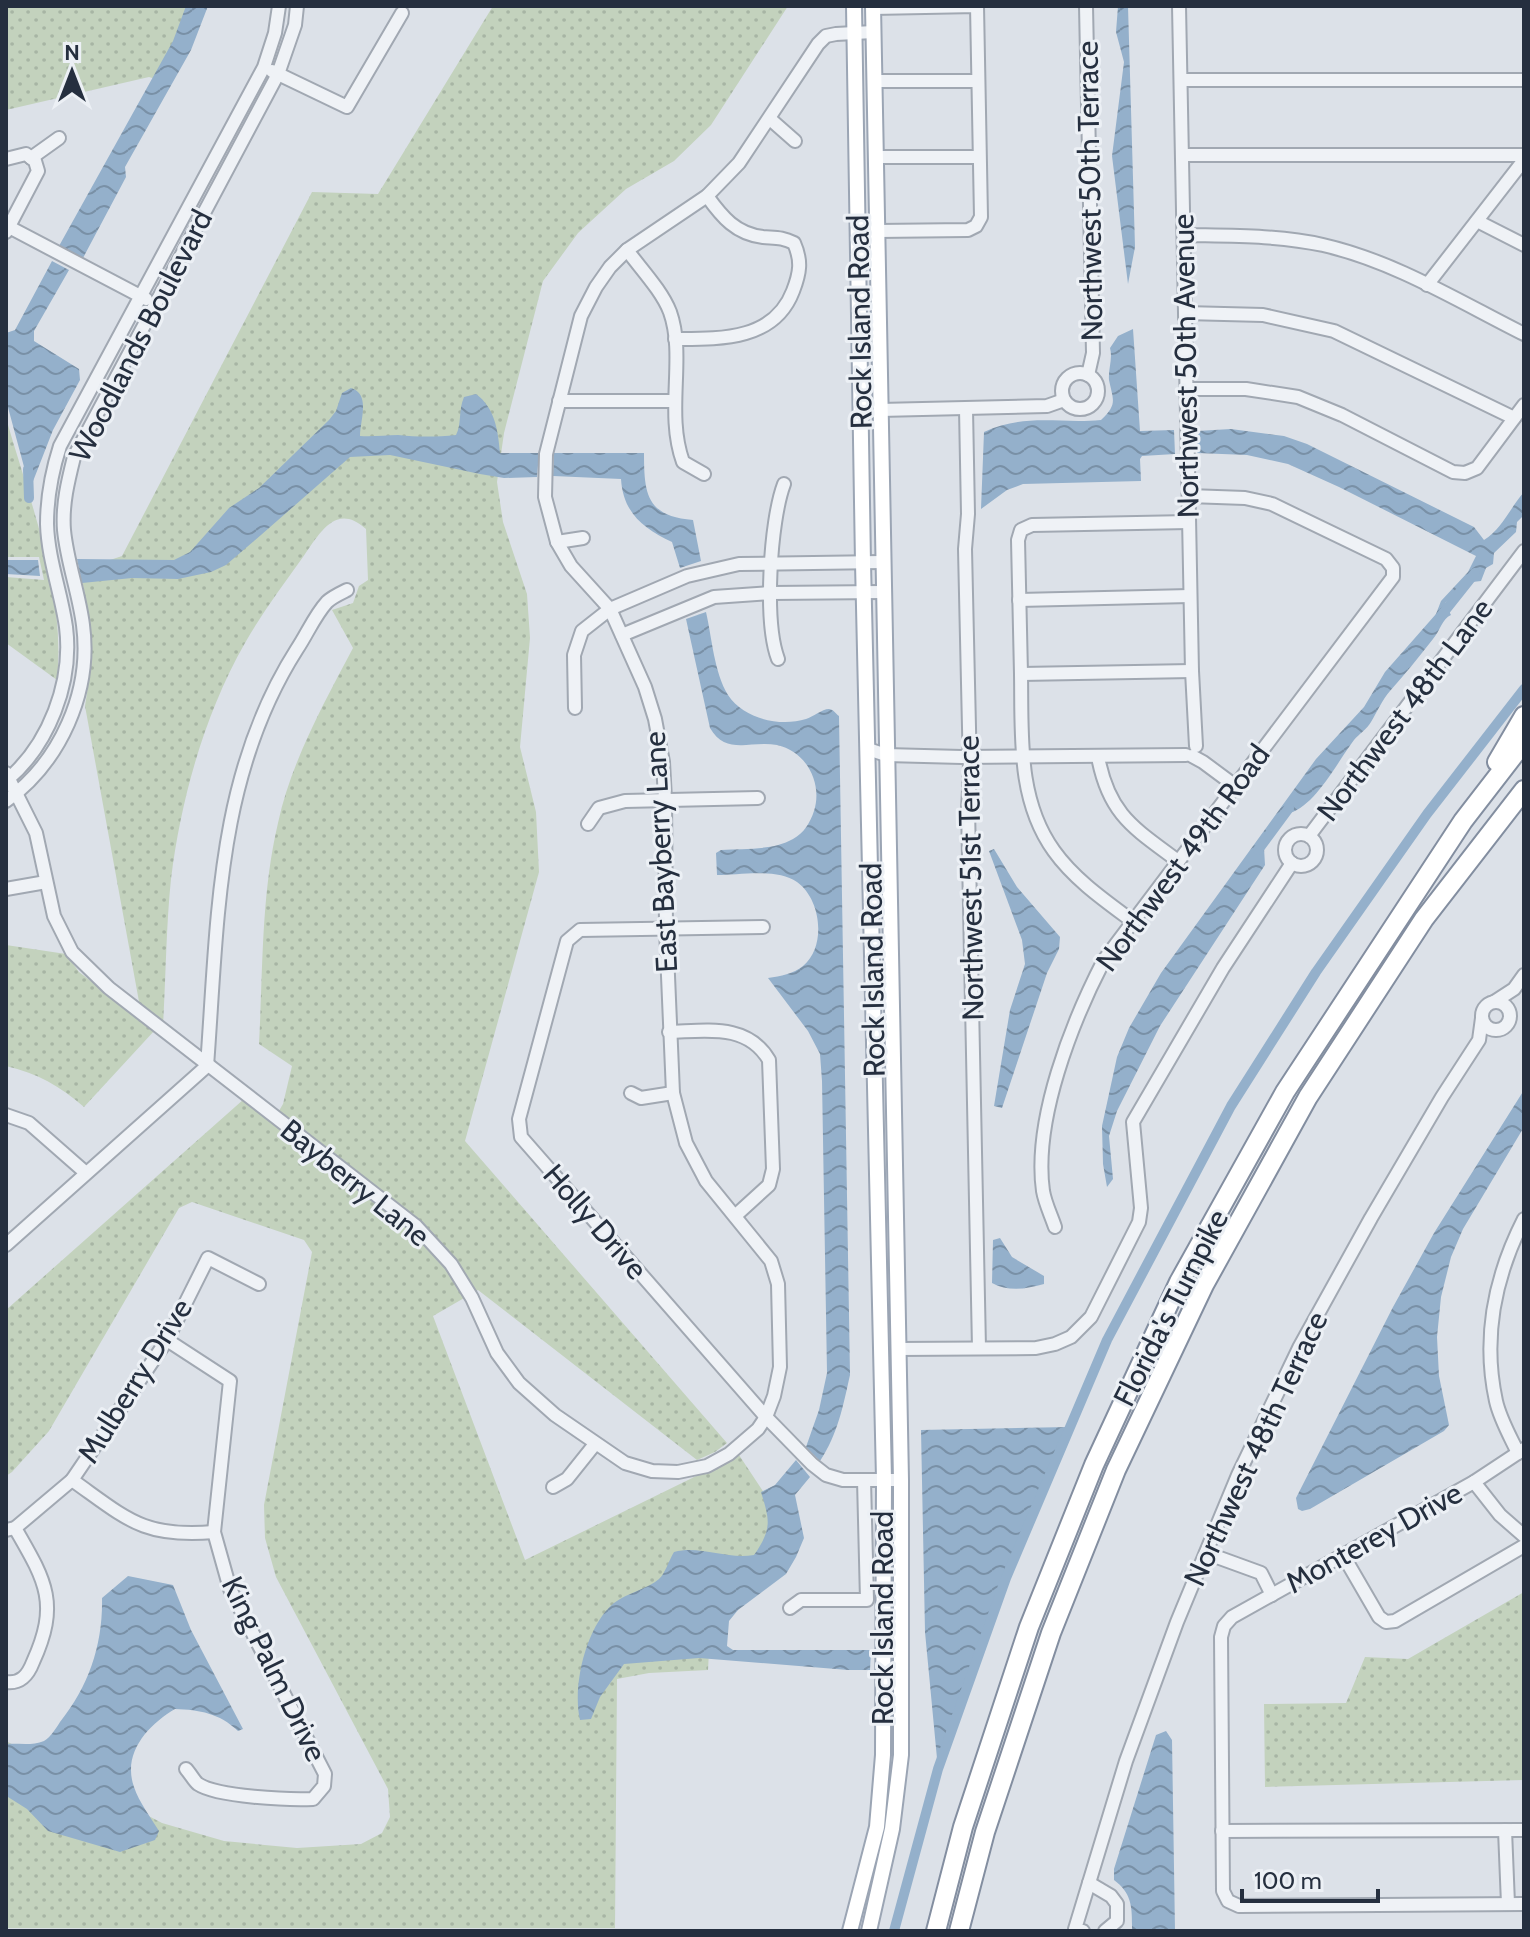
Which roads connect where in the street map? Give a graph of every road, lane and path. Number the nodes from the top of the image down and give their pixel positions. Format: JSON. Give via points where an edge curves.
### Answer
{"nodes":[{"id":1,"x":279,"y":6,"type":"edge"},
{"id":2,"x":297,"y":6,"type":"edge"},
{"id":3,"x":854,"y":6,"type":"edge"},
{"id":4,"x":977,"y":6,"type":"edge"},
{"id":5,"x":1086,"y":6,"type":"edge"},
{"id":6,"x":1179,"y":6,"type":"edge"},
{"id":7,"x":873,"y":7,"type":"edge"},
{"id":8,"x":402,"y":13,"type":"dead end"},
{"id":9,"x":873,"y":32,"type":"junction"},
{"id":10,"x":855,"y":33,"type":"junction"},
{"id":11,"x":264,"y":67,"type":"junction"},
{"id":12,"x":278,"y":74,"type":"junction"},
{"id":13,"x":1181,"y":80,"type":"junction"},
{"id":14,"x":1524,"y":80,"type":"edge"},
{"id":15,"x":874,"y":81,"type":"junction"},
{"id":16,"x":978,"y":81,"type":"junction"},
{"id":17,"x":770,"y":119,"type":"junction"},
{"id":18,"x":59,"y":138,"type":"dead end"},
{"id":19,"x":795,"y":141,"type":"dead end"},
{"id":20,"x":1182,"y":155,"type":"junction"},
{"id":21,"x":876,"y":157,"type":"junction"},
{"id":22,"x":979,"y":157,"type":"junction"},
{"id":23,"x":1524,"y":157,"type":"edge"},
{"id":24,"x":31,"y":158,"type":"junction"},
{"id":25,"x":6,"y":159,"type":"edge"},
{"id":26,"x":707,"y":196,"type":"junction"},
{"id":27,"x":1477,"y":221,"type":"junction"},
{"id":28,"x":8,"y":229,"type":"edge"},
{"id":29,"x":877,"y":231,"type":"junction"},
{"id":30,"x":1184,"y":235,"type":"junction"},
{"id":31,"x":1524,"y":245,"type":"edge"},
{"id":32,"x":627,"y":250,"type":"junction"},
{"id":33,"x":1427,"y":285,"type":"junction"},
{"id":34,"x":140,"y":296,"type":"junction"},
{"id":35,"x":156,"y":303,"type":"junction"},
{"id":36,"x":1185,"y":313,"type":"junction"},
{"id":37,"x":1524,"y":334,"type":"edge"},
{"id":38,"x":675,"y":339,"type":"junction"},
{"id":39,"x":1088,"y":375,"type":"junction"},
{"id":40,"x":1187,"y":389,"type":"junction"},
{"id":41,"x":1064,"y":400,"type":"junction"},
{"id":42,"x":559,"y":401,"type":"junction"},
{"id":43,"x":674,"y":401,"type":"junction"},
{"id":44,"x":1524,"y":405,"type":"edge"},
{"id":45,"x":966,"y":409,"type":"junction"},
{"id":46,"x":880,"y":410,"type":"junction"},
{"id":47,"x":1514,"y":418,"type":"junction"},
{"id":48,"x":704,"y":474,"type":"dead end"},
{"id":49,"x":784,"y":484,"type":"dead end"},
{"id":50,"x":1189,"y":496,"type":"junction"},
{"id":51,"x":1189,"y":522,"type":"junction"},
{"id":52,"x":583,"y":538,"type":"dead end"},
{"id":53,"x":557,"y":542,"type":"junction"},
{"id":54,"x":1524,"y":551,"type":"edge"},
{"id":55,"x":882,"y":562,"type":"junction"},
{"id":56,"x":770,"y":563,"type":"junction"},
{"id":57,"x":863,"y":563,"type":"junction"},
{"id":58,"x":347,"y":590,"type":"dead end"},
{"id":59,"x":882,"y":592,"type":"junction"},
{"id":60,"x":771,"y":593,"type":"junction"},
{"id":61,"x":864,"y":593,"type":"junction"},
{"id":62,"x":1190,"y":596,"type":"junction"},
{"id":63,"x":1019,"y":600,"type":"junction"},
{"id":64,"x":610,"y":609,"type":"junction"},
{"id":65,"x":622,"y":635,"type":"junction"},
{"id":66,"x":778,"y":659,"type":"dead end"},
{"id":67,"x":1192,"y":671,"type":"junction"},
{"id":68,"x":1021,"y":674,"type":"junction"},
{"id":69,"x":575,"y":708,"type":"dead end"},
{"id":70,"x":1524,"y":716,"type":"edge"},
{"id":71,"x":1524,"y":742,"type":"edge"},
{"id":72,"x":868,"y":749,"type":"junction"},
{"id":73,"x":1193,"y":752,"type":"junction"},
{"id":74,"x":886,"y":755,"type":"junction"},
{"id":75,"x":969,"y":757,"type":"junction"},
{"id":76,"x":1098,"y":757,"type":"junction"},
{"id":77,"x":1023,"y":758,"type":"junction"},
{"id":78,"x":7,"y":778,"type":"edge"},
{"id":79,"x":1234,"y":785,"type":"junction"},
{"id":80,"x":1524,"y":790,"type":"edge"},
{"id":81,"x":11,"y":797,"type":"edge"},
{"id":82,"x":758,"y":798,"type":"dead end"},
{"id":83,"x":665,"y":799,"type":"junction"},
{"id":84,"x":1463,"y":821,"type":"junction"},
{"id":85,"x":588,"y":824,"type":"dead end"},
{"id":86,"x":1312,"y":833,"type":"junction"},
{"id":87,"x":1178,"y":861,"type":"junction"},
{"id":88,"x":1292,"y":863,"type":"junction"},
{"id":89,"x":46,"y":882,"type":"junction"},
{"id":90,"x":6,"y":889,"type":"edge"},
{"id":91,"x":1131,"y":920,"type":"junction"},
{"id":92,"x":763,"y":927,"type":"dead end"},
{"id":93,"x":666,"y":929,"type":"junction"},
{"id":94,"x":1524,"y":975,"type":"edge"},
{"id":95,"x":1514,"y":989,"type":"junction"},
{"id":96,"x":1494,"y":1002,"type":"junction"},
{"id":97,"x":1510,"y":1015,"type":"junction"},
{"id":98,"x":1482,"y":1018,"type":"junction"},
{"id":99,"x":1500,"y":1029,"type":"junction"},
{"id":100,"x":669,"y":1032,"type":"junction"},
{"id":101,"x":1479,"y":1040,"type":"junction"},
{"id":102,"x":207,"y":1066,"type":"junction"},
{"id":103,"x":631,"y":1093,"type":"dead end"},
{"id":104,"x":673,"y":1093,"type":"junction"},
{"id":105,"x":6,"y":1115,"type":"edge"},
{"id":106,"x":86,"y":1173,"type":"junction"},
{"id":107,"x":735,"y":1216,"type":"junction"},
{"id":108,"x":1524,"y":1219,"type":"edge"},
{"id":109,"x":1055,"y":1227,"type":"dead end"},
{"id":110,"x":6,"y":1245,"type":"edge"},
{"id":111,"x":259,"y":1284,"type":"dead end"},
{"id":112,"x":167,"y":1340,"type":"junction"},
{"id":113,"x":979,"y":1348,"type":"junction"},
{"id":114,"x":898,"y":1349,"type":"junction"},
{"id":115,"x":766,"y":1417,"type":"junction"},
{"id":116,"x":595,"y":1444,"type":"junction"},
{"id":117,"x":1521,"y":1451,"type":"edge"},
{"id":118,"x":884,"y":1479,"type":"junction"},
{"id":119,"x":72,"y":1480,"type":"junction"},
{"id":120,"x":864,"y":1480,"type":"junction"},
{"id":121,"x":901,"y":1480,"type":"junction"},
{"id":122,"x":1474,"y":1482,"type":"junction"},
{"id":123,"x":553,"y":1487,"type":"dead end"},
{"id":124,"x":11,"y":1529,"type":"edge"},
{"id":125,"x":214,"y":1532,"type":"junction"},
{"id":126,"x":1524,"y":1536,"type":"edge"},
{"id":127,"x":1524,"y":1546,"type":"edge"},
{"id":128,"x":1206,"y":1553,"type":"junction"},
{"id":129,"x":1343,"y":1555,"type":"junction"},
{"id":130,"x":1272,"y":1595,"type":"junction"},
{"id":131,"x":790,"y":1608,"type":"dead end"},
{"id":132,"x":6,"y":1682,"type":"edge"},
{"id":133,"x":186,"y":1769,"type":"dead end"},
{"id":134,"x":879,"y":1811,"type":"junction"},
{"id":135,"x":895,"y":1813,"type":"junction"},
{"id":136,"x":1505,"y":1830,"type":"junction"},
{"id":137,"x":1524,"y":1830,"type":"edge"},
{"id":138,"x":1222,"y":1831,"type":"junction"},
{"id":139,"x":1089,"y":1883,"type":"junction"},
{"id":140,"x":1508,"y":1904,"type":"junction"},
{"id":141,"x":1524,"y":1904,"type":"edge"},
{"id":142,"x":850,"y":1931,"type":"edge"},
{"id":143,"x":869,"y":1931,"type":"edge"},
{"id":144,"x":936,"y":1931,"type":"edge"},
{"id":145,"x":959,"y":1931,"type":"edge"},
{"id":146,"x":1083,"y":1931,"type":"edge"},
{"id":147,"x":1105,"y":1931,"type":"edge"}],
"edges":[{"from":1,"to":11,"type":"street","name":"Woodlands Boulevard"},
{"from":2,"to":12,"type":"street","name":"Woodlands Boulevard"},
{"from":3,"to":10,"type":"main road","name":"Rock Island Road"},
{"from":4,"to":7,"type":"street"},
{"from":4,"to":16,"type":"street"},
{"from":5,"to":39,"type":"street","name":"Northwest 50th Terrace","via":[[1093,353]]},
{"from":6,"to":13,"type":"street","name":"Northwest 50th Avenue"},
{"from":7,"to":9,"type":"main road","name":"Rock Island Road"},
{"from":8,"to":12,"type":"street","via":[[347,107]]},
{"from":9,"to":10,"type":"street","name":"East Bayberry Lane"},
{"from":9,"to":15,"type":"main road","name":"Rock Island Road"},
{"from":10,"to":17,"type":"street","name":"East Bayberry Lane","via":[[826,36],[818,44]]},
{"from":10,"to":57,"type":"main road","name":"Rock Island Road"},
{"from":11,"to":12,"type":"street"},
{"from":11,"to":34,"type":"street","name":"Woodlands Boulevard"},
{"from":12,"to":35,"type":"street","name":"Woodlands Boulevard"},
{"from":13,"to":14,"type":"street"},
{"from":13,"to":20,"type":"street","name":"Northwest 50th Avenue"},
{"from":15,"to":16,"type":"street"},
{"from":15,"to":21,"type":"main road","name":"Rock Island Road"},
{"from":16,"to":22,"type":"street"},
{"from":17,"to":19,"type":"street"},
{"from":17,"to":26,"type":"street","name":"East Bayberry Lane"},
{"from":18,"to":24,"type":"street"},
{"from":20,"to":23,"type":"street"},
{"from":20,"to":30,"type":"street","name":"Northwest 50th Avenue"},
{"from":21,"to":22,"type":"street"},
{"from":21,"to":29,"type":"main road","name":"Rock Island Road"},
{"from":22,"to":29,"type":"street","via":[[981,217],[976,226]]},
{"from":23,"to":27,"type":"street"},
{"from":24,"to":25,"type":"street","via":[[26,154]]},
{"from":24,"to":28,"type":"street","via":[[38,171]]},
{"from":26,"to":32,"type":"street","name":"East Bayberry Lane"},
{"from":26,"to":38,"type":"street","via":[[723,219],[744,233],[794,243],[800,272],[781,311],[752,332],[724,339]]},
{"from":27,"to":31,"type":"street"},
{"from":27,"to":33,"type":"street"},
{"from":28,"to":34,"type":"street"},
{"from":29,"to":46,"type":"main road","name":"Rock Island Road"},
{"from":30,"to":33,"type":"street","via":[[1268,236],[1322,245],[1369,258]]},
{"from":30,"to":36,"type":"street","name":"Northwest 50th Avenue"},
{"from":32,"to":38,"type":"street","via":[[669,309]]},
{"from":32,"to":42,"type":"street","name":"East Bayberry Lane","via":[[596,287],[581,316]]},
{"from":33,"to":37,"type":"street"},
{"from":34,"to":35,"type":"street"},
{"from":34,"to":78,"type":"street","name":"Woodlands Boulevard","via":[[53,466],[47,526],[66,628],[62,695],[39,743]]},
{"from":35,"to":81,"type":"street","name":"Woodlands Boulevard","via":[[74,457],[66,495],[64,530],[83,627],[78,700],[56,749]]},
{"from":36,"to":40,"type":"street","name":"Northwest 50th Avenue"},
{"from":36,"to":47,"type":"street","via":[[1263,315],[1334,331]]},
{"from":38,"to":43,"type":"street"},
{"from":39,"to":41,"type":"street","via":[[1073,374],[1065,380]]},
{"from":39,"to":41,"type":"street","via":[[1098,389],[1095,400],[1079,408]]},
{"from":40,"to":47,"type":"street","via":[[1246,389],[1298,397],[1453,472],[1477,468]]},
{"from":40,"to":50,"type":"street","name":"Northwest 50th Avenue"},
{"from":41,"to":45,"type":"street","via":[[1047,406]]},
{"from":42,"to":43,"type":"street"},
{"from":42,"to":53,"type":"street","name":"East Bayberry Lane","via":[[544,479]]},
{"from":43,"to":48,"type":"street","via":[[676,442],[683,462]]},
{"from":44,"to":47,"type":"street"},
{"from":45,"to":46,"type":"street"},
{"from":45,"to":75,"type":"street","name":"Northwest 51st Terrace"},
{"from":46,"to":55,"type":"main road","name":"Rock Island Road"},
{"from":49,"to":56,"type":"street"},
{"from":50,"to":51,"type":"street","name":"Northwest 50th Avenue"},
{"from":50,"to":79,"type":"street","name":"Northwest 49th Road","via":[[1272,504],[1386,559],[1393,568],[1393,577]]},
{"from":51,"to":62,"type":"street","name":"Northwest 50th Avenue"},
{"from":51,"to":63,"type":"street","via":[[1032,525],[1021,530]]},
{"from":52,"to":53,"type":"street"},
{"from":53,"to":64,"type":"street","name":"East Bayberry Lane"},
{"from":54,"to":86,"type":"street","name":"Northwest 48th Lane"},
{"from":55,"to":57,"type":"street"},
{"from":55,"to":59,"type":"main road","name":"Rock Island Road"},
{"from":56,"to":57,"type":"street"},
{"from":56,"to":60,"type":"street"},
{"from":56,"to":64,"type":"street","via":[[687,576]]},
{"from":57,"to":61,"type":"main road","name":"Rock Island Road"},
{"from":58,"to":102,"type":"street","via":[[328,601],[290,660],[266,707],[232,807],[223,856]]},
{"from":59,"to":61,"type":"street"},
{"from":59,"to":74,"type":"main road","name":"Rock Island Road"},
{"from":60,"to":61,"type":"street"},
{"from":60,"to":65,"type":"street","via":[[714,597]]},
{"from":60,"to":66,"type":"street","via":[[772,642]]},
{"from":61,"to":72,"type":"main road","name":"Rock Island Road"},
{"from":62,"to":63,"type":"street"},
{"from":62,"to":67,"type":"street","name":"Northwest 50th Avenue"},
{"from":63,"to":68,"type":"street"},
{"from":64,"to":65,"type":"street","name":"East Bayberry Lane"},
{"from":64,"to":69,"type":"street","via":[[582,631],[574,655]]},
{"from":65,"to":83,"type":"street","name":"East Bayberry Lane","via":[[655,719]]},
{"from":67,"to":68,"type":"street"},
{"from":67,"to":73,"type":"street","name":"Northwest 50th Avenue"},
{"from":68,"to":77,"type":"street"},
{"from":70,"to":84,"type":"highway"},
{"from":71,"to":84,"type":"highway","name":"Florida's Turnpike"},
{"from":72,"to":74,"type":"street"},
{"from":72,"to":118,"type":"main road","name":"Rock Island Road"},
{"from":73,"to":76,"type":"street"},
{"from":73,"to":79,"type":"street"},
{"from":74,"to":75,"type":"street"},
{"from":74,"to":114,"type":"main road","name":"Rock Island Road"},
{"from":75,"to":77,"type":"street"},
{"from":75,"to":113,"type":"street","name":"Northwest 51st Terrace"},
{"from":76,"to":77,"type":"street"},
{"from":76,"to":87,"type":"street","via":[[1103,784],[1117,810]]},
{"from":77,"to":91,"type":"street","via":[[1028,796],[1054,852]]},
{"from":78,"to":81,"type":"street","name":"Bayberry Lane"},
{"from":79,"to":87,"type":"street","name":"Northwest 49th Road"},
{"from":80,"to":145,"type":"highway","name":"Florida's Turnpike","via":[[1424,919],[1316,1084],[1204,1285],[1116,1470],[1051,1633],[985,1832]]},
{"from":81,"to":89,"type":"street","name":"Bayberry Lane","via":[[36,833]]},
{"from":82,"to":83,"type":"street"},
{"from":83,"to":85,"type":"street","via":[[599,808]]},
{"from":83,"to":93,"type":"street","name":"East Bayberry Lane"},
{"from":84,"to":144,"type":"highway","name":"Florida's Turnpike","via":[[1285,1092],[1179,1282],[1094,1465],[1029,1627],[963,1827]]},
{"from":86,"to":88,"type":"street","name":"Northwest 48th Lane","via":[[1314,858],[1302,866]]},
{"from":86,"to":88,"type":"street","name":"Northwest 48th Lane","via":[[1289,839],[1284,849]]},
{"from":87,"to":91,"type":"street","name":"Northwest 49th Road"},
{"from":88,"to":113,"type":"street","name":"Northwest 48th Lane","via":[[1133,1122],[1139,1222],[1091,1317],[1071,1337],[1049,1346]]},
{"from":89,"to":90,"type":"street"},
{"from":89,"to":102,"type":"street","name":"Bayberry Lane","via":[[54,916],[72,952]]},
{"from":91,"to":109,"type":"street","name":"Northwest 49th Road","via":[[1080,1007],[1043,1126],[1043,1192]]},
{"from":92,"to":93,"type":"street","name":"Holly Drive"},
{"from":93,"to":100,"type":"street","name":"East Bayberry Lane"},
{"from":93,"to":115,"type":"street","name":"Holly Drive","via":[[580,930],[567,941],[519,1119],[521,1137]]},
{"from":94,"to":95,"type":"street","name":"Northwest 48th Terrace"},
{"from":95,"to":96,"type":"street","name":"Northwest 48th Terrace"},
{"from":95,"to":97,"type":"street","name":"Northwest 48th Terrace"},
{"from":96,"to":97,"type":"street","via":[[1503,1004]]},
{"from":96,"to":98,"type":"street","name":"Northwest 48th Terrace"},
{"from":97,"to":99,"type":"street","name":"Northwest 48th Terrace"},
{"from":98,"to":99,"type":"street"},
{"from":98,"to":101,"type":"street","name":"Northwest 48th Terrace"},
{"from":99,"to":101,"type":"street","name":"Northwest 48th Terrace"},
{"from":100,"to":104,"type":"street","name":"East Bayberry Lane"},
{"from":100,"to":107,"type":"street","via":[[729,1031],[754,1041],[769,1060],[773,1169],[769,1185]]},
{"from":101,"to":128,"type":"street","name":"Northwest 48th Terrace","via":[[1299,1348]]},
{"from":102,"to":106,"type":"street"},
{"from":102,"to":116,"type":"street","name":"Bayberry Lane","via":[[416,1226],[451,1264],[497,1353],[519,1383]]},
{"from":103,"to":104,"type":"street","via":[[641,1098]]},
{"from":104,"to":107,"type":"street","name":"East Bayberry Lane","via":[[686,1143],[706,1181]]},
{"from":105,"to":106,"type":"street","via":[[29,1123]]},
{"from":106,"to":110,"type":"street"},
{"from":107,"to":115,"type":"street","name":"East Bayberry Lane","via":[[771,1261],[778,1284],[780,1367]]},
{"from":108,"to":117,"type":"street","via":[[1499,1275],[1490,1321],[1496,1404]]},
{"from":111,"to":112,"type":"street","name":"Mulberry Drive","via":[[208,1258]]},
{"from":112,"to":119,"type":"street","name":"Mulberry Drive"},
{"from":112,"to":125,"type":"street","name":"King Palm Drive","via":[[230,1381]]},
{"from":113,"to":114,"type":"street","name":"Northwest 48th Lane"},
{"from":114,"to":121,"type":"main road","name":"Rock Island Road"},
{"from":115,"to":116,"type":"street","name":"Bayberry Lane","via":[[729,1454],[678,1472],[625,1463]]},
{"from":115,"to":120,"type":"street","name":"Holly Drive","via":[[826,1475]]},
{"from":116,"to":123,"type":"street","via":[[567,1479]]},
{"from":117,"to":122,"type":"street","name":"Monterey Drive"},
{"from":118,"to":120,"type":"street","name":"Holly Drive"},
{"from":118,"to":121,"type":"street","name":"Holly Drive"},
{"from":118,"to":134,"type":"main road","name":"Rock Island Road"},
{"from":119,"to":124,"type":"street","name":"Mulberry Drive"},
{"from":119,"to":125,"type":"street","via":[[131,1522],[161,1532]]},
{"from":120,"to":131,"type":"street","via":[[867,1600],[801,1600]]},
{"from":121,"to":135,"type":"main road","name":"Rock Island Road","via":[[901,1755]]},
{"from":122,"to":126,"type":"street"},
{"from":122,"to":129,"type":"street","name":"Monterey Drive"},
{"from":124,"to":132,"type":"street","via":[[42,1574],[48,1613],[44,1640],[29,1673]]},
{"from":125,"to":133,"type":"street","name":"King Palm Drive","via":[[230,1589],[325,1774],[324,1786],[313,1799],[283,1800],[199,1785]]},
{"from":127,"to":129,"type":"street","via":[[1386,1622]]},
{"from":128,"to":130,"type":"street","via":[[1261,1573]]},
{"from":128,"to":139,"type":"street","name":"Northwest 48th Terrace","via":[[1126,1761]]},
{"from":129,"to":130,"type":"street","name":"Monterey Drive"},
{"from":130,"to":138,"type":"street","name":"Monterey Drive","via":[[1232,1617],[1221,1637]]},
{"from":134,"to":135,"type":"main road"},
{"from":134,"to":142,"type":"main road","name":"Rock Island Road"},
{"from":135,"to":143,"type":"main road","name":"Rock Island Road"},
{"from":136,"to":137,"type":"street"},
{"from":136,"to":138,"type":"street"},
{"from":136,"to":140,"type":"street"},
{"from":138,"to":140,"type":"street","via":[[1223,1891],[1239,1906]]},
{"from":139,"to":146,"type":"street","name":"Northwest 48th Terrace","via":[[1075,1929]]},
{"from":139,"to":147,"type":"street","via":[[1117,1904],[1117,1921]]},
{"from":140,"to":141,"type":"street"}]}
